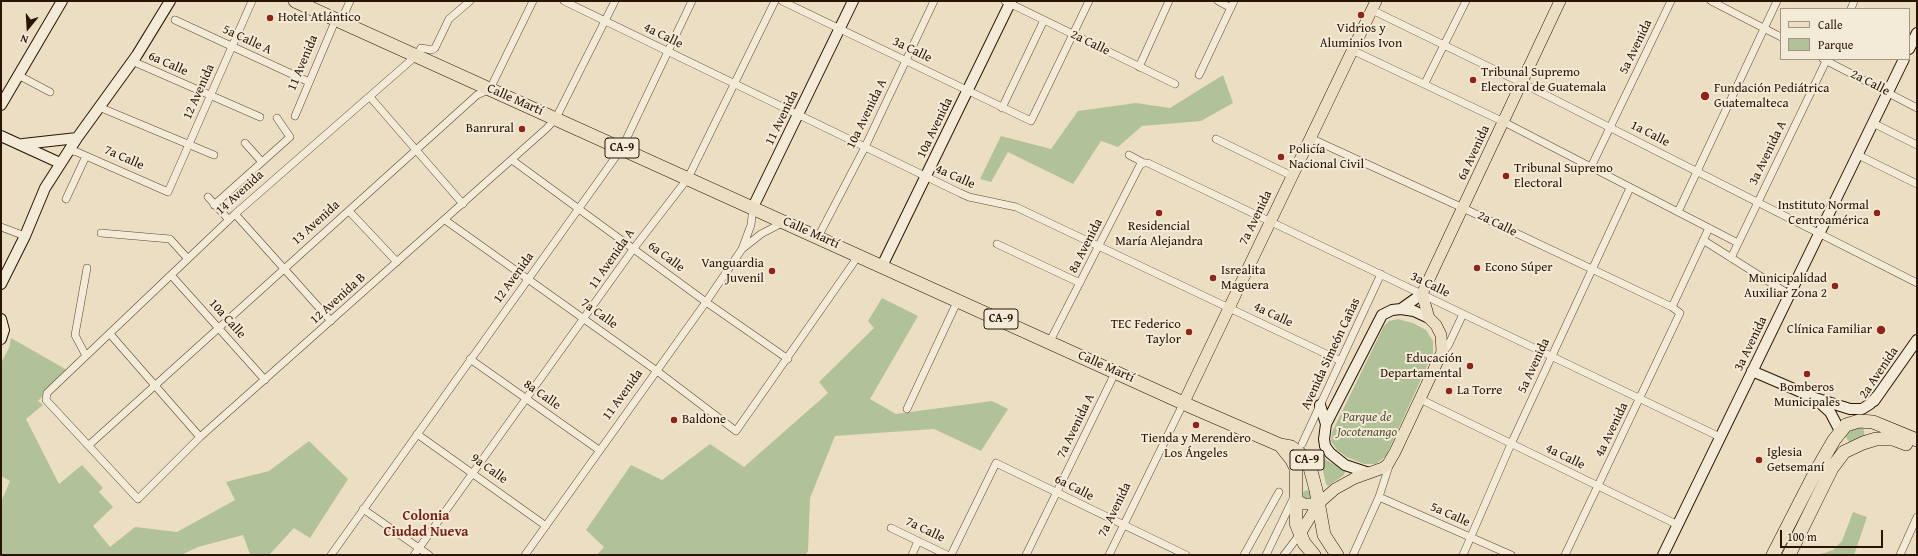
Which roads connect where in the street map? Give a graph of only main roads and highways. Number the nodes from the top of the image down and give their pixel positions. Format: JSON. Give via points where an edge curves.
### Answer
{"nodes":[{"id":1,"x":295,"y":1,"type":"edge"},
{"id":2,"x":1560,"y":1,"type":"edge"},
{"id":3,"x":1374,"y":5,"type":"edge"},
{"id":4,"x":1184,"y":402,"type":"junction"},
{"id":5,"x":1864,"y":421,"type":"junction"},
{"id":6,"x":1870,"y":440,"type":"junction"},
{"id":7,"x":1917,"y":440,"type":"edge"},
{"id":8,"x":1280,"y":445,"type":"junction"},
{"id":9,"x":1917,"y":449,"type":"edge"},
{"id":10,"x":1297,"y":495,"type":"junction"},
{"id":11,"x":1317,"y":498,"type":"junction"},
{"id":12,"x":1300,"y":534,"type":"junction"},
{"id":13,"x":1314,"y":555,"type":"edge"},
{"id":14,"x":1337,"y":555,"type":"edge"},
{"id":15,"x":1773,"y":555,"type":"edge"},
{"id":16,"x":1789,"y":555,"type":"edge"}],
"edges":[{"from":1,"to":4,"type":"highway","name":"Calle Martí","number":"CA-9"},
{"from":2,"to":11,"type":"main road","name":"6a Avenida","via":[[1422,294],[1429,318],[1436,325],[1443,345],[1441,355],[1391,460],[1383,468],[1341,484]]},
{"from":3,"to":4,"type":"main road","name":"7a Avenida"},
{"from":4,"to":8,"type":"highway","name":"Calle Martí","number":"CA-9"},
{"from":5,"to":6,"type":"highway","via":[[1870,431]]},
{"from":5,"to":7,"type":"highway","via":[[1880,424]]},
{"from":5,"to":15,"type":"highway","via":[[1850,423],[1840,431]]},
{"from":6,"to":9,"type":"highway","via":[[1893,439]]},
{"from":6,"to":16,"type":"highway","via":[[1851,448],[1837,460]]},
{"from":8,"to":10,"type":"highway","name":"Calle Martí","number":"CA-9","via":[[1296,468]]},
{"from":8,"to":11,"type":"highway","name":"Calle Martí","number":"CA-9","via":[[1291,447],[1308,460]]},
{"from":10,"to":11,"type":"main road","via":[[1304,504]]},
{"from":10,"to":11,"type":"highway","via":[[1303,484],[1308,484]]},
{"from":10,"to":12,"type":"highway","name":"Calle Martí","via":[[1296,520]]},
{"from":11,"to":12,"type":"main road"},
{"from":11,"to":14,"type":"highway","name":"Calle Martí","via":[[1324,535]]},
{"from":12,"to":13,"type":"highway","name":"Calle Martí","via":[[1306,547]]}]}
